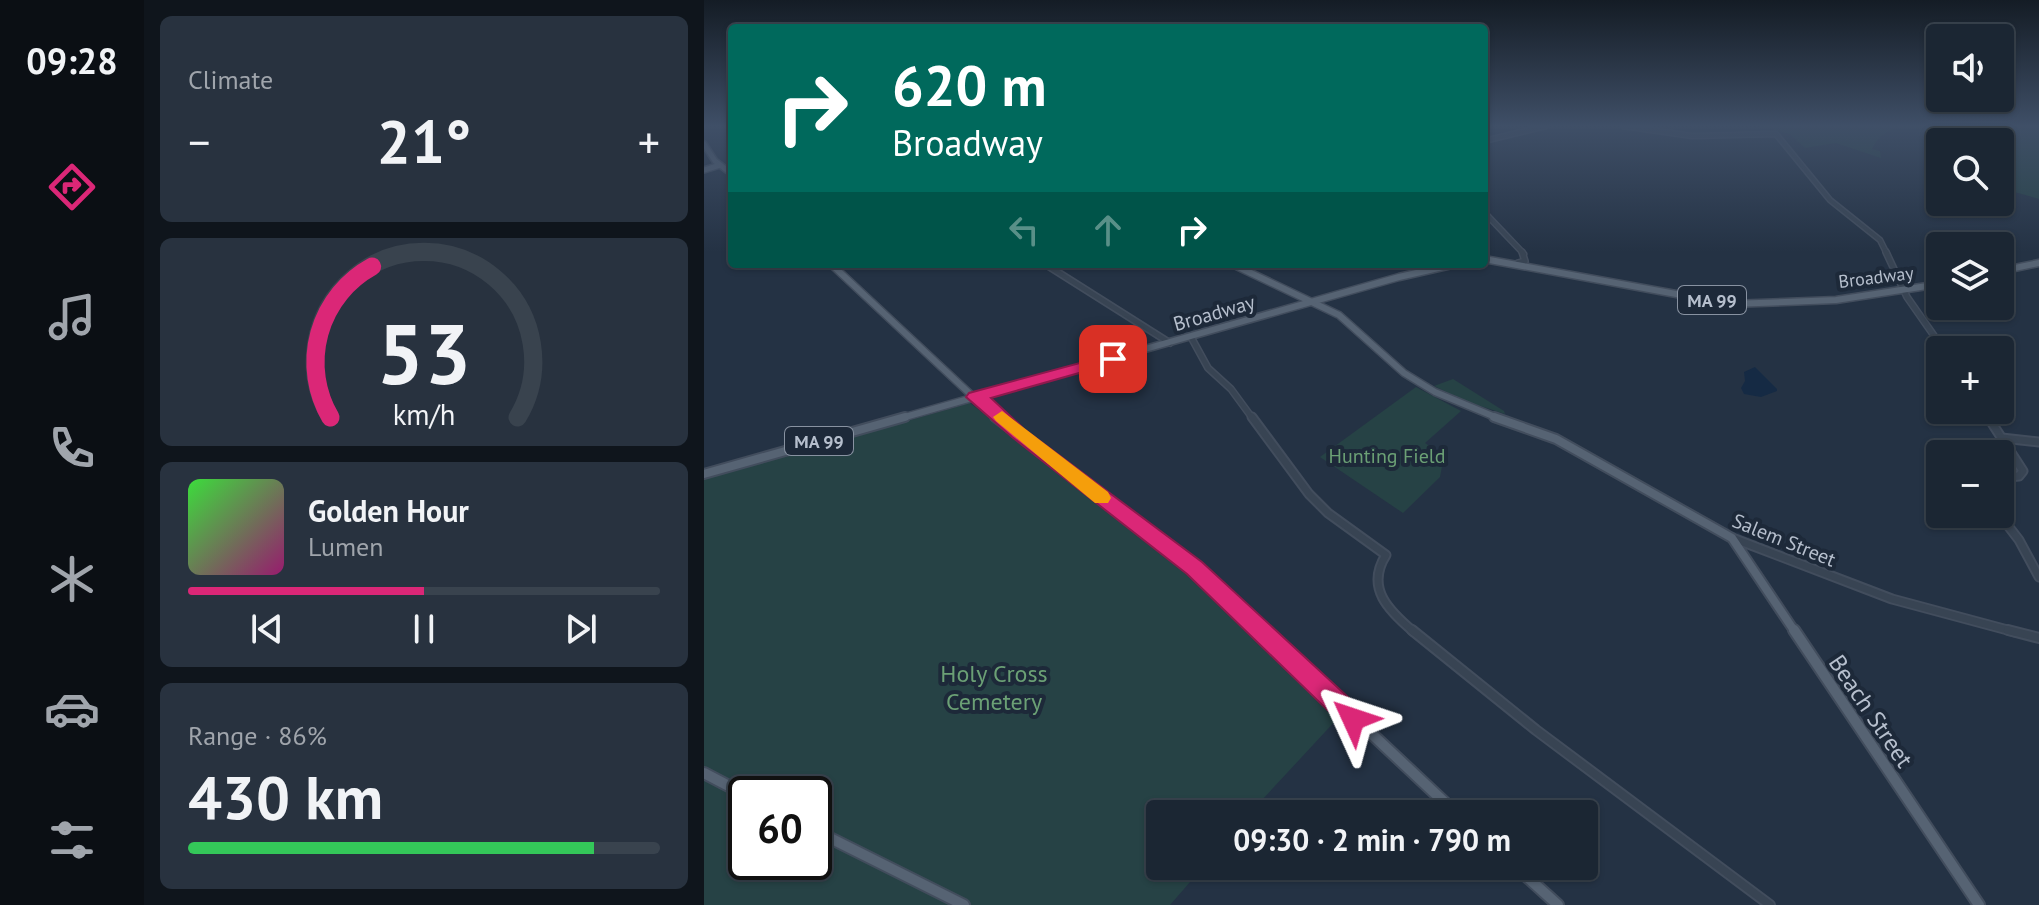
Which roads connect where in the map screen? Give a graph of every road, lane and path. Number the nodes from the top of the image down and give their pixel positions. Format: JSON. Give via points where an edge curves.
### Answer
{"nodes":[{"id":1,"x":1804,"y":168,"type":"edge"},
{"id":2,"x":1488,"y":216,"type":"edge"},
{"id":3,"x":1488,"y":259,"type":"edge"},
{"id":4,"x":1518,"y":263,"type":"junction"},
{"id":5,"x":2039,"y":263,"type":"edge"},
{"id":6,"x":837,"y":268,"type":"edge"},
{"id":7,"x":1051,"y":268,"type":"edge"},
{"id":8,"x":1241,"y":268,"type":"edge"},
{"id":9,"x":1441,"y":268,"type":"edge"},
{"id":10,"x":2014,"y":268,"type":"edge"},
{"id":11,"x":1926,"y":287,"type":"edge"},
{"id":12,"x":1904,"y":292,"type":"junction"},
{"id":13,"x":1314,"y":302,"type":"junction"},
{"id":14,"x":1934,"y":336,"type":"edge"},
{"id":15,"x":1191,"y":337,"type":"junction"},
{"id":16,"x":1170,"y":343,"type":"junction"},
{"id":17,"x":975,"y":397,"type":"junction"},
{"id":18,"x":1992,"y":424,"type":"edge"},
{"id":19,"x":2002,"y":438,"type":"joint"},
{"id":20,"x":2039,"y":442,"type":"edge"},
{"id":21,"x":2014,"y":457,"type":"edge"},
{"id":22,"x":704,"y":474,"type":"edge"},
{"id":23,"x":2014,"y":477,"type":"edge"},
{"id":24,"x":2010,"y":528,"type":"edge"},
{"id":25,"x":1732,"y":538,"type":"junction"},
{"id":26,"x":2039,"y":577,"type":"edge"},
{"id":27,"x":2039,"y":638,"type":"edge"},
{"id":28,"x":704,"y":773,"type":"edge"},
{"id":29,"x":728,"y":786,"type":"edge"},
{"id":30,"x":1442,"y":800,"type":"edge"},
{"id":31,"x":832,"y":839,"type":"edge"},
{"id":32,"x":1530,"y":880,"type":"edge"},
{"id":33,"x":964,"y":905,"type":"edge"},
{"id":34,"x":1558,"y":905,"type":"edge"},
{"id":35,"x":1770,"y":905,"type":"edge"},
{"id":36,"x":1979,"y":905,"type":"edge"}],
"edges":[{"from":1,"to":12,"type":"street","via":[[1830,200],[1880,240]]},
{"from":2,"to":4,"type":"street","via":[[1526,257]]},
{"from":3,"to":4,"type":"main road","name":"Broadway","number":"MA 99"},
{"from":4,"to":12,"type":"main road","name":"Broadway","number":"MA 99","via":[[1731,304]]},
{"from":5,"to":10,"type":"main road"},
{"from":6,"to":17,"type":"main road"},
{"from":7,"to":16,"type":"street"},
{"from":8,"to":13,"type":"main road"},
{"from":9,"to":13,"type":"main road","name":"Broadway","number":"MA 99"},
{"from":11,"to":12,"type":"main road","name":"Broadway","number":"MA 99"},
{"from":12,"to":14,"type":"street"},
{"from":13,"to":15,"type":"main road","name":"Broadway","number":"MA 99"},
{"from":13,"to":25,"type":"main road","name":"Salem Street","via":[[1352,324],[1423,386],[1566,444]]},
{"from":15,"to":16,"type":"main road","name":"Broadway","number":"MA 99"},
{"from":15,"to":35,"type":"street","via":[[1208,368],[1231,389],[1315,501],[1386,555],[1378,570],[1378,590],[1394,616]]},
{"from":16,"to":17,"type":"main road","name":"Broadway","number":"MA 99"},
{"from":17,"to":22,"type":"main road","name":"Broadway","number":"MA 99"},
{"from":17,"to":30,"type":"main road","via":[[980,406],[1195,568]]},
{"from":18,"to":19,"type":"street"},
{"from":19,"to":20,"type":"street"},
{"from":21,"to":23,"type":"street","via":[[2023,472]]},
{"from":24,"to":26,"type":"street"},
{"from":25,"to":27,"type":"street","name":"Salem Street","via":[[1892,599]]},
{"from":25,"to":36,"type":"main road","name":"Beach Street"},
{"from":28,"to":29,"type":"main road"},
{"from":31,"to":33,"type":"main road"},
{"from":32,"to":34,"type":"main road"}]}
